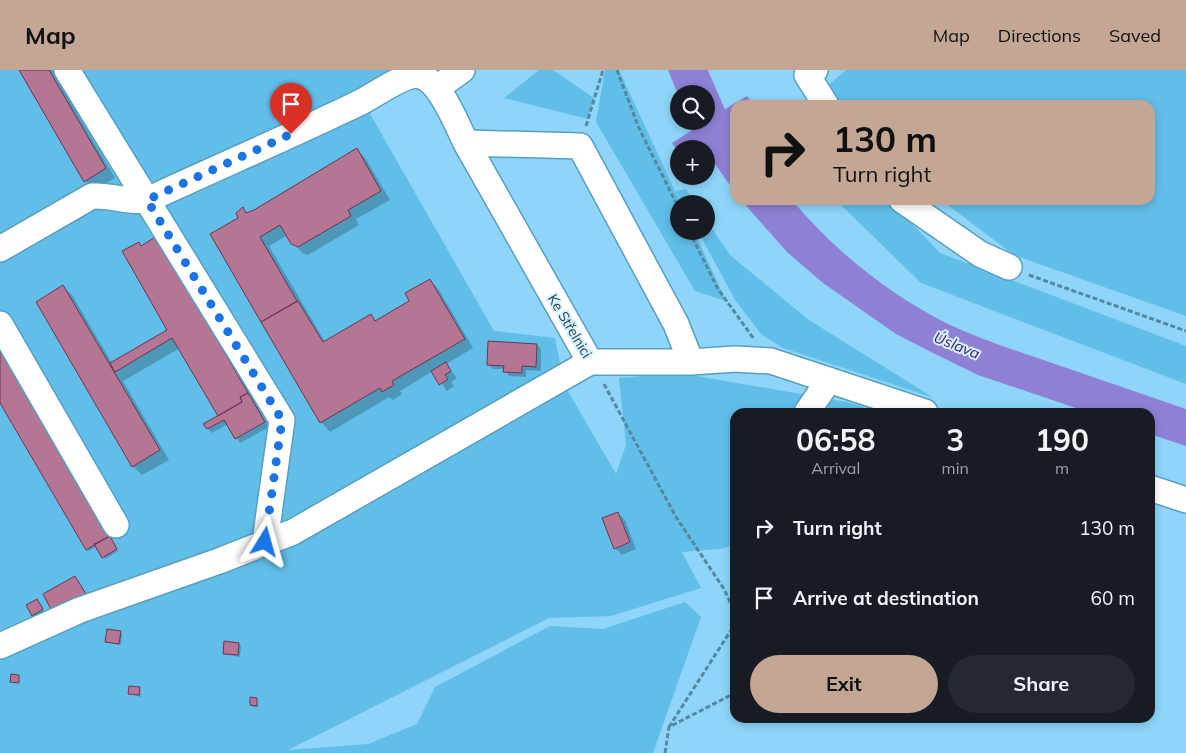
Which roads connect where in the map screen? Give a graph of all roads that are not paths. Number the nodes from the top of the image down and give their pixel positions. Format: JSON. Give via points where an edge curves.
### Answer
{"nodes":[{"id":1,"x":67,"y":70,"type":"edge"},
{"id":2,"x":462,"y":70,"type":"edge"},
{"id":3,"x":815,"y":70,"type":"edge"},
{"id":4,"x":437,"y":88,"type":"junction"},
{"id":5,"x":823,"y":100,"type":"edge"},
{"id":6,"x":466,"y":143,"type":"junction"},
{"id":7,"x":147,"y":200,"type":"junction"},
{"id":8,"x":909,"y":205,"type":"edge"},
{"id":9,"x":0,"y":249,"type":"edge"},
{"id":10,"x":1009,"y":267,"type":"road end"},
{"id":11,"x":0,"y":324,"type":"edge"},
{"id":12,"x":590,"y":362,"type":"junction"},
{"id":13,"x":691,"y":362,"type":"junction"},
{"id":14,"x":829,"y":380,"type":"junction"},
{"id":15,"x":810,"y":408,"type":"edge"},
{"id":16,"x":913,"y":408,"type":"edge"},
{"id":17,"x":1155,"y":490,"type":"edge"},
{"id":18,"x":1186,"y":500,"type":"edge"},
{"id":19,"x":116,"y":525,"type":"dead end"},
{"id":20,"x":265,"y":542,"type":"junction"},
{"id":21,"x":0,"y":646,"type":"edge"}],
"edges":[{"from":1,"to":7,"type":"lane"},
{"from":2,"to":4,"type":"lane"},
{"from":3,"to":5,"type":"lane","via":[[807,75]]},
{"from":4,"to":6,"type":"lane","name":"Ke Střelnici"},
{"from":4,"to":7,"type":"lane","via":[[428,79],[410,76],[363,101]]},
{"from":6,"to":12,"type":"lane","name":"Ke Střelnici"},
{"from":6,"to":13,"type":"lane","via":[[580,146],[676,324]]},
{"from":7,"to":9,"type":"lane","via":[[133,202],[108,195],[92,196]]},
{"from":7,"to":20,"type":"lane","via":[[282,420]]},
{"from":8,"to":10,"type":"lane","via":[[980,254]]},
{"from":11,"to":19,"type":"lane"},
{"from":12,"to":13,"type":"lane","name":"Ke Střelnici"},
{"from":12,"to":20,"type":"lane","via":[[293,532]]},
{"from":13,"to":14,"type":"lane","name":"Ke Střelnici","via":[[735,359],[771,362]]},
{"from":14,"to":15,"type":"lane"},
{"from":14,"to":16,"type":"lane","name":"Ke Střelnici"},
{"from":17,"to":18,"type":"lane"},
{"from":20,"to":21,"type":"lane","via":[[80,610]]}]}
